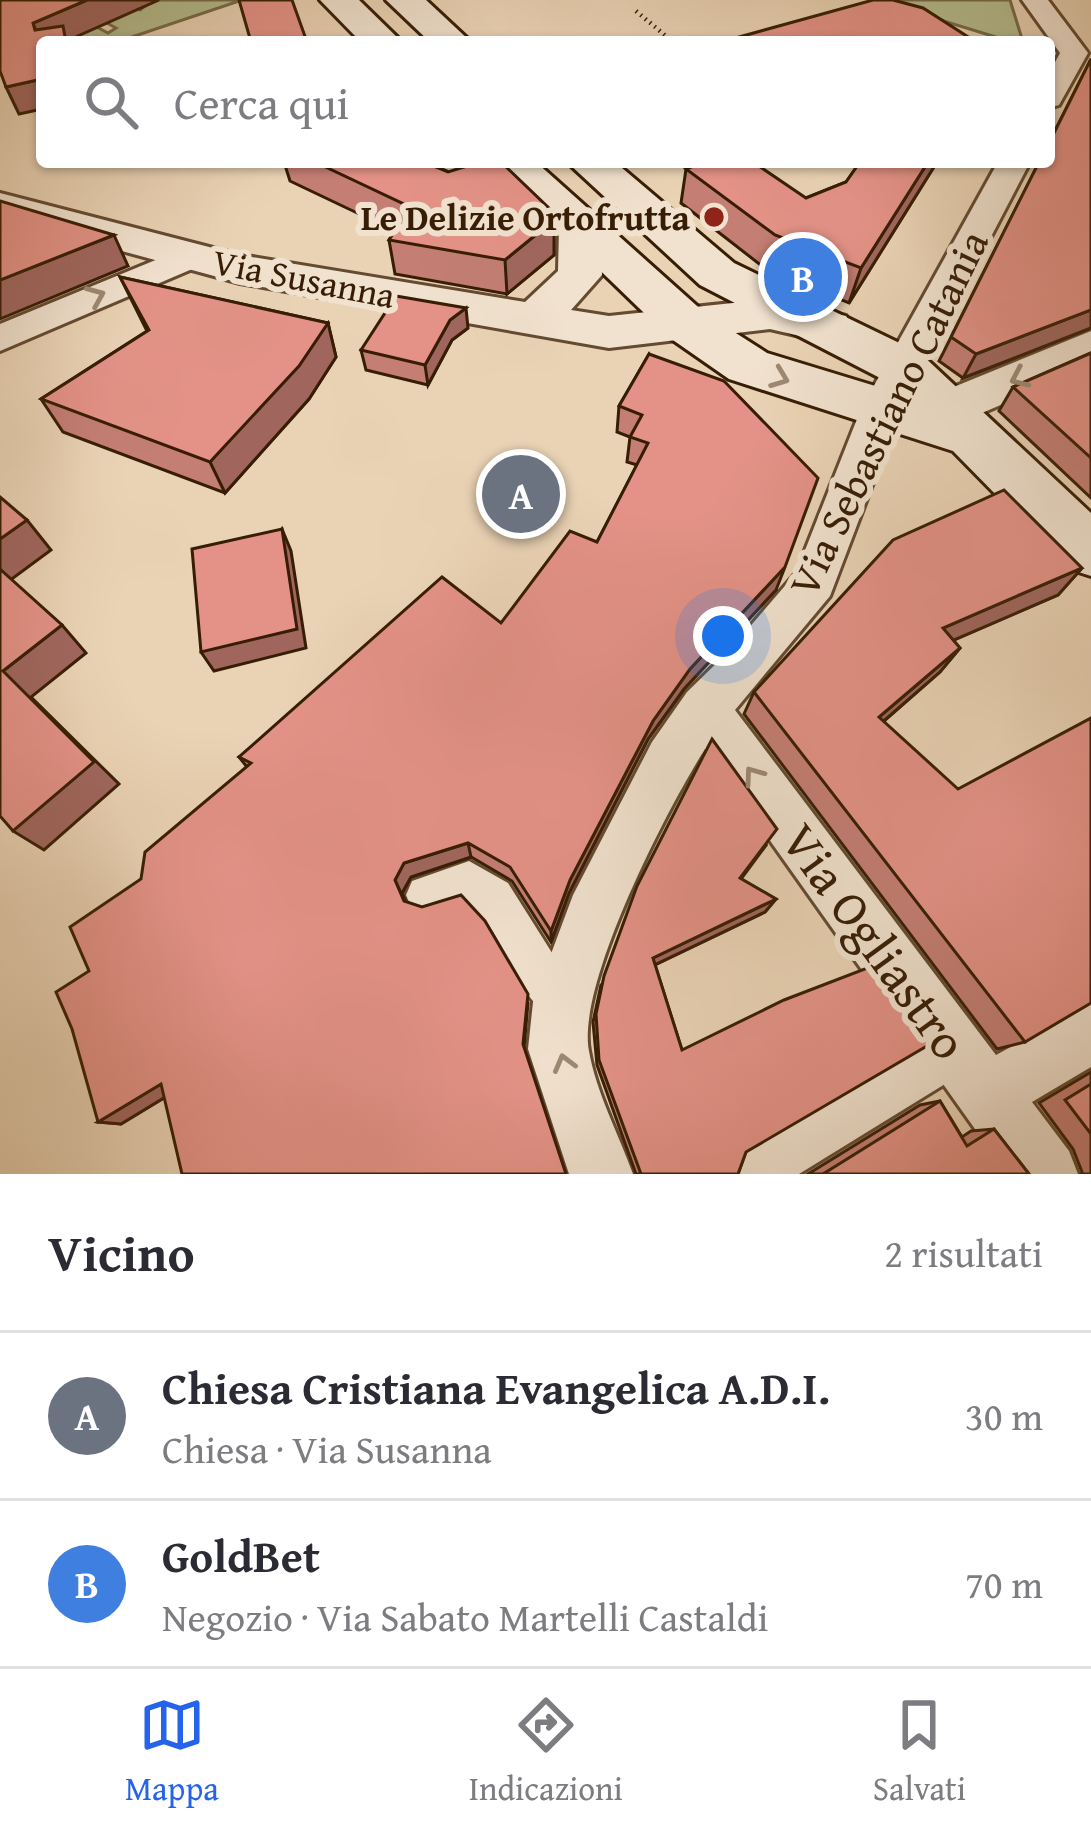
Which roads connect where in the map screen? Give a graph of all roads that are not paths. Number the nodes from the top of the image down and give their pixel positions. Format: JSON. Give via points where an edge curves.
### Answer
{"nodes":[{"id":1,"x":338,"y":0,"type":"edge"},
{"id":2,"x":404,"y":0,"type":"edge"},
{"id":3,"x":1035,"y":0,"type":"edge"},
{"id":4,"x":376,"y":36,"type":"edge"},
{"id":5,"x":445,"y":36,"type":"edge"},
{"id":6,"x":1083,"y":53,"type":"edge"},
{"id":7,"x":1055,"y":91,"type":"edge"},
{"id":8,"x":516,"y":168,"type":"edge"},
{"id":9,"x":596,"y":168,"type":"edge"},
{"id":10,"x":1011,"y":168,"type":"edge"},
{"id":11,"x":1,"y":206,"type":"edge"},
{"id":12,"x":580,"y":228,"type":"junction"},
{"id":13,"x":192,"y":256,"type":"junction"},
{"id":14,"x":534,"y":320,"type":"junction"},
{"id":15,"x":688,"y":326,"type":"junction"},
{"id":16,"x":830,"y":327,"type":"junction"},
{"id":17,"x":0,"y":338,"type":"edge"},
{"id":18,"x":1091,"y":347,"type":"edge"},
{"id":19,"x":891,"y":387,"type":"junction"},
{"id":20,"x":961,"y":423,"type":"junction"},
{"id":21,"x":1091,"y":551,"type":"edge"},
{"id":22,"x":704,"y":707,"type":"junction"},
{"id":23,"x":426,"y":895,"type":"dead end"},
{"id":24,"x":562,"y":1001,"type":"junction"},
{"id":25,"x":1091,"y":1033,"type":"edge"},
{"id":26,"x":971,"y":1073,"type":"junction"},
{"id":27,"x":601,"y":1174,"type":"edge"},
{"id":28,"x":755,"y":1174,"type":"edge"},
{"id":29,"x":1046,"y":1174,"type":"edge"}],
"edges":[{"from":1,"to":4,"type":"main road"},
{"from":2,"to":5,"type":"main road"},
{"from":3,"to":6,"type":"street"},
{"from":6,"to":7,"type":"street"},
{"from":8,"to":12,"type":"main road"},
{"from":9,"to":16,"type":"main road","via":[[717,274]]},
{"from":10,"to":19,"type":"street","name":"Via Sebastiano Catania"},
{"from":11,"to":13,"type":"street","name":"Via Susanna"},
{"from":12,"to":14,"type":"street","via":[[580,275]]},
{"from":12,"to":15,"type":"main road"},
{"from":13,"to":14,"type":"street","name":"Via Susanna"},
{"from":17,"to":13,"type":"street","one_way":true},
{"from":14,"to":15,"type":"street","name":"Via Susanna","via":[[609,332]]},
{"from":15,"to":16,"type":"street","name":"Via Susanna","via":[[770,314]]},
{"from":15,"to":19,"type":"main road","one_way":true,"via":[[748,366]]},
{"from":16,"to":19,"type":"main road"},
{"from":18,"to":20,"type":"street","one_way":true},
{"from":19,"to":20,"type":"main road"},
{"from":19,"to":22,"type":"street","name":"Via Sebastiano Catania","via":[[814,583]]},
{"from":20,"to":21,"type":"main road"},
{"from":22,"to":24,"type":"street","name":"Via Sebastiano Catania","via":[[593,915]]},
{"from":26,"to":22,"type":"street","name":"Via Ogliastro","one_way":true},
{"from":23,"to":24,"type":"street","via":[[469,881],[494,897]]},
{"from":27,"to":24,"type":"street","name":"Via Sebastiano Catania","one_way":true,"via":[[558,1049]]},
{"from":25,"to":26,"type":"street"},
{"from":26,"to":28,"type":"street"},
{"from":26,"to":29,"type":"street","name":"Via Ogliastro"}]}
